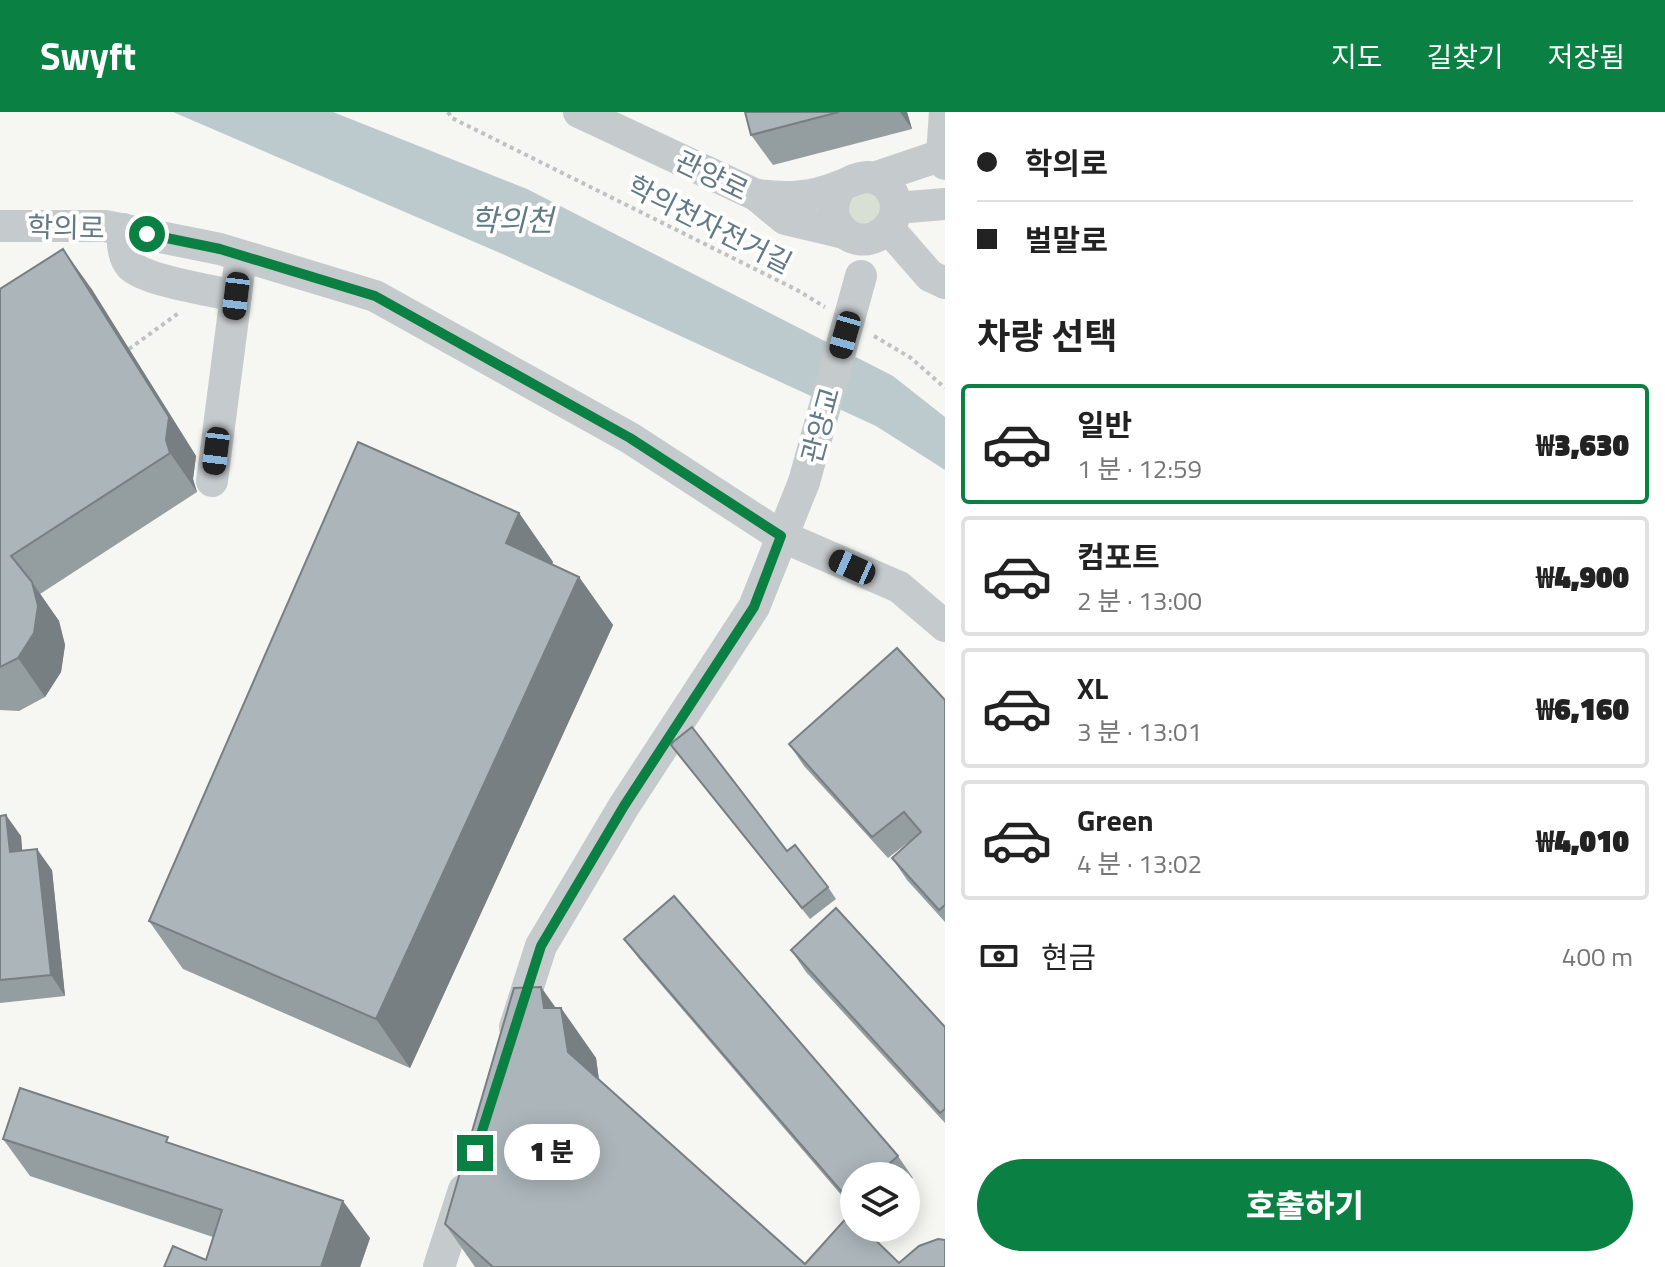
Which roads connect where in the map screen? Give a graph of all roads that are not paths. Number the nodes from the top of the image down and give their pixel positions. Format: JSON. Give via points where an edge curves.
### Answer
{"nodes":[{"id":1,"x":579,"y":112,"type":"edge"},
{"id":2,"x":945,"y":112,"type":"edge"},
{"id":3,"x":944,"y":157,"type":"edge"},
{"id":4,"x":874,"y":178,"type":"junction"},
{"id":5,"x":841,"y":186,"type":"junction"},
{"id":6,"x":756,"y":195,"type":"junction"},
{"id":7,"x":945,"y":204,"type":"edge"},
{"id":8,"x":0,"y":226,"type":"edge"},
{"id":9,"x":874,"y":228,"type":"junction"},
{"id":10,"x":123,"y":229,"type":"junction"},
{"id":11,"x":241,"y":256,"type":"junction"},
{"id":12,"x":945,"y":283,"type":"edge"},
{"id":13,"x":236,"y":296,"type":"junction"},
{"id":14,"x":212,"y":481,"type":"dead end"},
{"id":15,"x":781,"y":536,"type":"junction"},
{"id":16,"x":945,"y":626,"type":"edge"},
{"id":17,"x":508,"y":1049,"type":"edge"},
{"id":18,"x":471,"y":1168,"type":"edge"},
{"id":19,"x":439,"y":1267,"type":"edge"}],
"edges":[{"from":1,"to":6,"type":"street","name":"관양로"},
{"from":2,"to":3,"type":"street"},
{"from":3,"to":4,"type":"street"},
{"from":4,"to":5,"type":"street","via":[[856,177]]},
{"from":4,"to":9,"type":"street","via":[[894,195]]},
{"from":5,"to":6,"type":"street","via":[[788,199]]},
{"from":5,"to":9,"type":"street","via":[[832,210],[836,223]]},
{"from":6,"to":9,"type":"street","name":"관양로","via":[[785,219]]},
{"from":7,"to":9,"type":"street","name":"관양로"},
{"from":8,"to":10,"type":"street","name":"학의로"},
{"from":9,"to":12,"type":"street"},
{"from":9,"to":15,"type":"street","name":"관양교","bridge":true,"via":[[804,482]]},
{"from":10,"to":11,"type":"street","name":"학의로"},
{"from":10,"to":13,"type":"street","via":[[122,246],[130,265],[151,276]]},
{"from":11,"to":13,"type":"street"},
{"from":11,"to":15,"type":"street","name":"학의로","via":[[375,296],[630,438]]},
{"from":13,"to":14,"type":"street"},
{"from":15,"to":16,"type":"street","name":"학의로","via":[[899,587]]},
{"from":15,"to":17,"type":"street","name":"관양교","via":[[754,607],[624,806],[541,946]]},
{"from":18,"to":19,"type":"street"}]}
